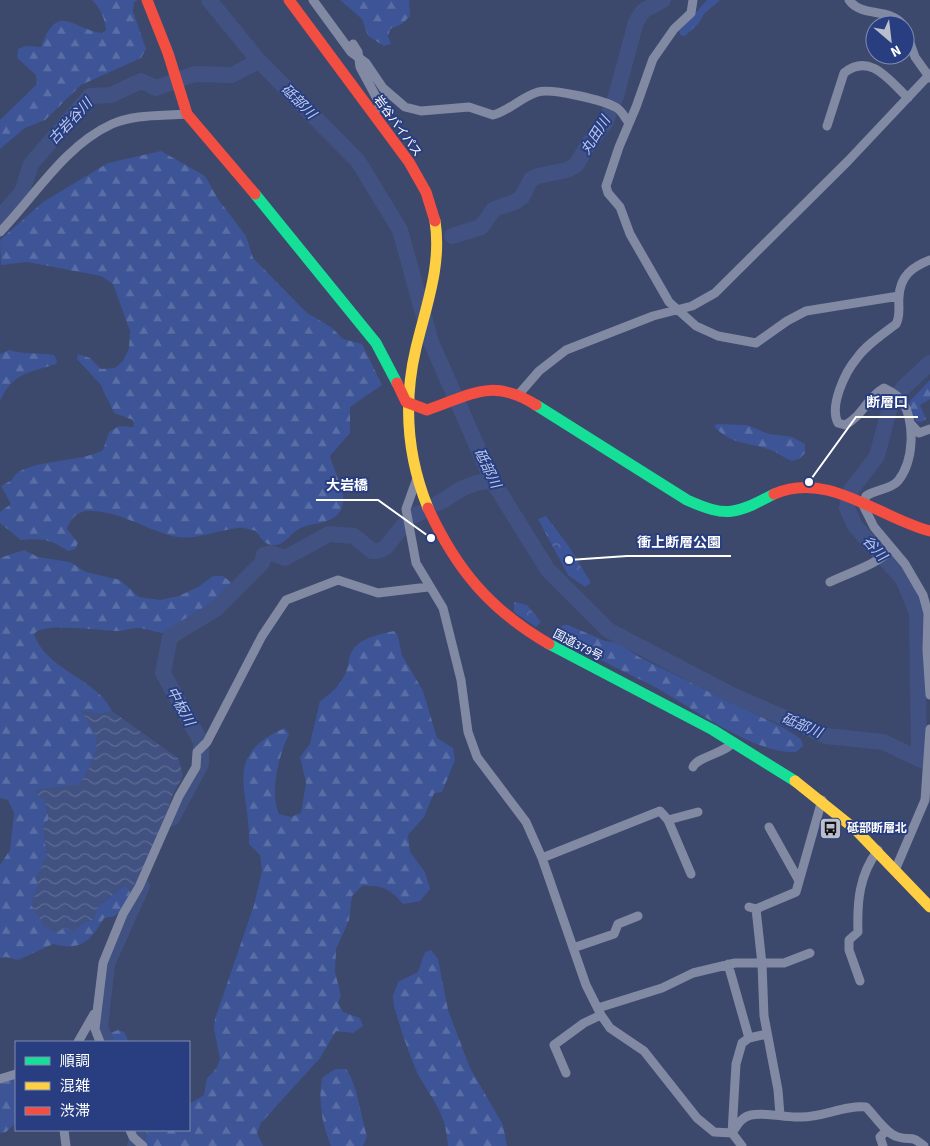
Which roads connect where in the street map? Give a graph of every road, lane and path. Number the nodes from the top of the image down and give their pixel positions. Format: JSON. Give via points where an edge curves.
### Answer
{"nodes":[{"id":1,"x":147,"y":0,"type":"edge"},
{"id":2,"x":288,"y":0,"type":"edge"},
{"id":3,"x":313,"y":0,"type":"edge"},
{"id":4,"x":692,"y":0,"type":"edge"},
{"id":5,"x":849,"y":0,"type":"edge"},
{"id":6,"x":891,"y":15,"type":"edge"},
{"id":7,"x":353,"y":44,"type":"dead end"},
{"id":8,"x":915,"y":57,"type":"edge"},
{"id":9,"x":360,"y":59,"type":"junction"},
{"id":10,"x":929,"y":76,"type":"edge"},
{"id":11,"x":908,"y":98,"type":"junction"},
{"id":12,"x":372,"y":113,"type":"junction"},
{"id":13,"x":187,"y":114,"type":"junction"},
{"id":14,"x":629,"y":123,"type":"junction"},
{"id":15,"x":827,"y":126,"type":"dead end"},
{"id":16,"x":0,"y":232,"type":"edge"},
{"id":17,"x":930,"y":260,"type":"edge"},
{"id":18,"x":433,"y":286,"type":"joint"},
{"id":19,"x":899,"y":296,"type":"junction"},
{"id":20,"x":678,"y":310,"type":"junction"},
{"id":21,"x":519,"y":394,"type":"junction"},
{"id":22,"x":406,"y":402,"type":"junction"},
{"id":23,"x":910,"y":422,"type":"junction"},
{"id":24,"x":930,"y":429,"type":"edge"},
{"id":25,"x":416,"y":481,"type":"junction"},
{"id":26,"x":859,"y":503,"type":"junction"},
{"id":27,"x":930,"y":531,"type":"edge"},
{"id":28,"x":891,"y":551,"type":"junction"},
{"id":29,"x":830,"y":582,"type":"dead end"},
{"id":30,"x":428,"y":587,"type":"junction"},
{"id":31,"x":930,"y":695,"type":"edge"},
{"id":32,"x":930,"y":729,"type":"edge"},
{"id":33,"x":734,"y":742,"type":"junction"},
{"id":34,"x":929,"y":753,"type":"edge"},
{"id":35,"x":694,"y":767,"type":"dead end"},
{"id":36,"x":822,"y":800,"type":"junction"},
{"id":37,"x":698,"y":812,"type":"dead end"},
{"id":38,"x":668,"y":820,"type":"junction"},
{"id":39,"x":769,"y":828,"type":"dead end"},
{"id":40,"x":878,"y":850,"type":"junction"},
{"id":41,"x":542,"y":858,"type":"junction"},
{"id":42,"x":896,"y":868,"type":"junction"},
{"id":43,"x":691,"y":874,"type":"dead end"},
{"id":44,"x":798,"y":880,"type":"junction"},
{"id":45,"x":930,"y":907,"type":"edge"},
{"id":46,"x":638,"y":916,"type":"dead end"},
{"id":47,"x":573,"y":948,"type":"junction"},
{"id":48,"x":810,"y":954,"type":"dead end"},
{"id":49,"x":728,"y":964,"type":"junction"},
{"id":50,"x":762,"y":964,"type":"junction"},
{"id":51,"x":860,"y":981,"type":"dead end"},
{"id":52,"x":96,"y":1012,"type":"junction"},
{"id":53,"x":599,"y":1012,"type":"junction"},
{"id":54,"x":767,"y":1034,"type":"junction"},
{"id":55,"x":749,"y":1038,"type":"junction"},
{"id":56,"x":79,"y":1041,"type":"edge"},
{"id":57,"x":100,"y":1041,"type":"edge"},
{"id":58,"x":566,"y":1073,"type":"dead end"},
{"id":59,"x":15,"y":1074,"type":"edge"},
{"id":60,"x":0,"y":1079,"type":"edge"},
{"id":61,"x":780,"y":1116,"type":"junction"},
{"id":62,"x":887,"y":1130,"type":"junction"},
{"id":63,"x":64,"y":1131,"type":"edge"},
{"id":64,"x":130,"y":1131,"type":"edge"},
{"id":65,"x":732,"y":1133,"type":"junction"},
{"id":66,"x":66,"y":1146,"type":"edge"},
{"id":67,"x":143,"y":1146,"type":"edge"},
{"id":68,"x":742,"y":1146,"type":"edge"},
{"id":69,"x":882,"y":1146,"type":"edge"},
{"id":70,"x":924,"y":1146,"type":"edge"}],
"edges":[{"from":1,"to":13,"type":"main road"},
{"from":2,"to":12,"type":"main road","name":"岩谷バイパス"},
{"from":3,"to":9,"type":"street","via":[[351,52]]},
{"from":4,"to":14,"type":"street","via":[[692,12],[674,29],[653,59]]},
{"from":5,"to":6,"type":"street","via":[[862,10]]},
{"from":7,"to":9,"type":"street"},
{"from":8,"to":10,"type":"street"},
{"from":9,"to":12,"type":"street","via":[[360,67],[381,106]]},
{"from":9,"to":14,"type":"street","via":[[383,88],[413,110],[469,107],[493,115],[540,91],[551,91],[608,103],[619,109]]},
{"from":10,"to":11,"type":"street"},
{"from":11,"to":15,"type":"street","via":[[875,67],[859,65],[844,73]]},
{"from":11,"to":20,"type":"street","via":[[715,293]]},
{"from":12,"to":18,"type":"main road","name":"岩谷バイパス","via":[[414,172],[435,220],[438,248]]},
{"from":13,"to":16,"type":"street","via":[[138,118],[113,124],[89,137],[50,173]]},
{"from":13,"to":22,"type":"main road","via":[[376,342]]},
{"from":14,"to":20,"type":"street","via":[[606,186],[669,302]]},
{"from":17,"to":19,"type":"street","via":[[908,272]]},
{"from":18,"to":22,"type":"main road","name":"国道379号"},
{"from":19,"to":20,"type":"street","via":[[806,311],[756,343],[718,336],[696,326]]},
{"from":19,"to":23,"type":"street","via":[[896,324],[862,351],[852,364],[834,411],[838,423],[852,422],[866,409],[871,397],[884,388],[900,399]]},
{"from":20,"to":21,"type":"street","via":[[652,316],[566,350],[539,370]]},
{"from":21,"to":22,"type":"main road","via":[[507,389],[479,391],[427,410]]},
{"from":21,"to":26,"type":"main road","via":[[709,511],[731,513],[799,486],[818,486]]},
{"from":22,"to":25,"type":"main road","name":"国道379号","via":[[408,442]]},
{"from":23,"to":24,"type":"street","via":[[919,433]]},
{"from":23,"to":26,"type":"street","via":[[912,434],[903,474],[896,483],[866,496]]},
{"from":25,"to":30,"type":"street","via":[[406,509],[416,562]]},
{"from":25,"to":33,"type":"main road","name":"国道379号","via":[[433,523],[456,562],[500,611],[539,640]]},
{"from":26,"to":27,"type":"main road","via":[[902,523]]},
{"from":26,"to":28,"type":"street"},
{"from":28,"to":29,"type":"street","via":[[880,560]]},
{"from":28,"to":31,"type":"street","via":[[915,578],[928,613]]},
{"from":30,"to":41,"type":"street","via":[[443,608],[461,680],[468,732],[477,757],[526,822]]},
{"from":30,"to":52,"type":"street","via":[[378,593],[338,580],[286,600],[279,608],[207,742],[197,752],[193,774],[179,796],[139,888],[122,914],[103,963]]},
{"from":32,"to":34,"type":"street"},
{"from":33,"to":35,"type":"street","via":[[715,755],[698,760]]},
{"from":33,"to":36,"type":"main road","name":"国道379号","via":[[772,764]]},
{"from":34,"to":42,"type":"street","via":[[925,800]]},
{"from":36,"to":40,"type":"main road","name":"国道379号"},
{"from":36,"to":44,"type":"street"},
{"from":37,"to":38,"type":"street"},
{"from":38,"to":41,"type":"street","via":[[660,811]]},
{"from":38,"to":43,"type":"street"},
{"from":39,"to":44,"type":"street"},
{"from":40,"to":42,"type":"main road","name":"国道379号"},
{"from":40,"to":51,"type":"street","via":[[868,864],[859,892],[858,932],[849,940],[849,950]]},
{"from":41,"to":47,"type":"street"},
{"from":42,"to":45,"type":"main road","name":"国道379号"},
{"from":44,"to":50,"type":"street","via":[[796,892],[753,908]]},
{"from":46,"to":47,"type":"street","via":[[618,924],[614,934]]},
{"from":47,"to":53,"type":"street"},
{"from":48,"to":50,"type":"street","via":[[784,963]]},
{"from":49,"to":50,"type":"street"},
{"from":49,"to":53,"type":"street","via":[[693,973]]},
{"from":49,"to":55,"type":"street"},
{"from":50,"to":54,"type":"street"},
{"from":52,"to":56,"type":"street"},
{"from":52,"to":57,"type":"street","via":[[95,1029]]},
{"from":53,"to":58,"type":"street","via":[[554,1045]]},
{"from":53,"to":65,"type":"street","via":[[610,1028],[644,1051],[697,1118],[714,1132]]},
{"from":54,"to":55,"type":"street"},
{"from":54,"to":61,"type":"street"},
{"from":55,"to":65,"type":"street","via":[[742,1043],[736,1064]]},
{"from":59,"to":60,"type":"street"},
{"from":61,"to":62,"type":"street","via":[[801,1118],[852,1106],[866,1107]]},
{"from":61,"to":65,"type":"street","via":[[750,1115],[739,1122]]},
{"from":62,"to":69,"type":"street","via":[[880,1137]]},
{"from":62,"to":70,"type":"street","via":[[898,1137],[914,1138]]},
{"from":63,"to":66,"type":"street"},
{"from":64,"to":67,"type":"street"},
{"from":65,"to":68,"type":"street"}]}
